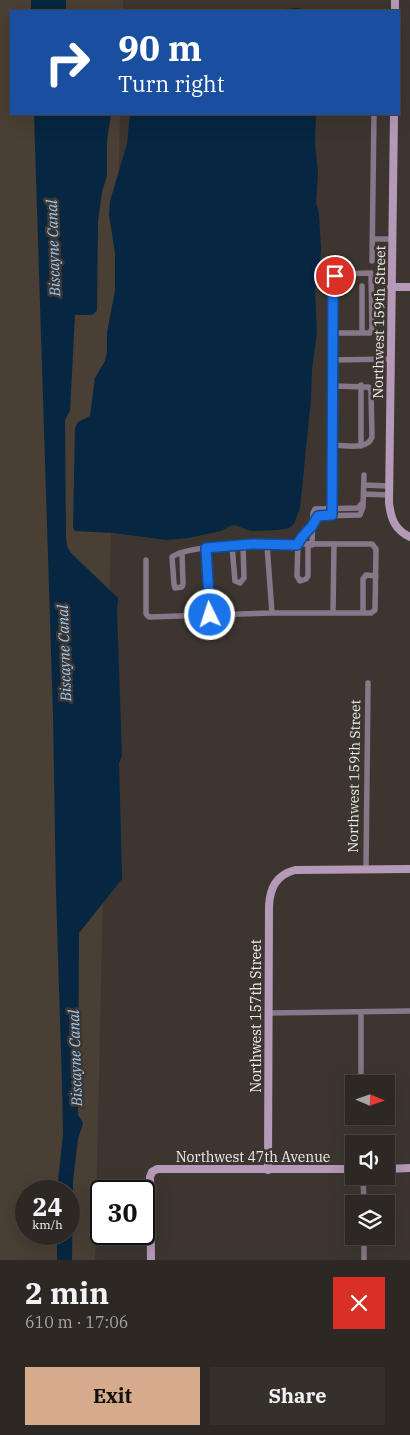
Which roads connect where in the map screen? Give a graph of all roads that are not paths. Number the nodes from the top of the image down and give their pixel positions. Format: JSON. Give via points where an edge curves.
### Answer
{"nodes":[{"id":1,"x":374,"y":115,"type":"edge"},
{"id":2,"x":394,"y":115,"type":"edge"},
{"id":3,"x":373,"y":239,"type":"junction"},
{"id":4,"x":393,"y":239,"type":"junction"},
{"id":5,"x":372,"y":261,"type":"dead end"},
{"id":6,"x":362,"y":286,"type":"dead end"},
{"id":7,"x":392,"y":287,"type":"junction"},
{"id":8,"x":410,"y":287,"type":"edge"},
{"id":9,"x":362,"y":333,"type":"junction"},
{"id":10,"x":332,"y":334,"type":"junction"},
{"id":11,"x":391,"y":359,"type":"junction"},
{"id":12,"x":332,"y":360,"type":"junction"},
{"id":13,"x":361,"y":385,"type":"junction"},
{"id":14,"x":332,"y":386,"type":"junction"},
{"id":15,"x":332,"y":445,"type":"junction"},
{"id":16,"x":361,"y":446,"type":"junction"},
{"id":17,"x":364,"y":475,"type":"dead end"},
{"id":18,"x":364,"y":485,"type":"junction"},
{"id":19,"x":389,"y":486,"type":"junction"},
{"id":20,"x":364,"y":494,"type":"junction"},
{"id":21,"x":389,"y":495,"type":"junction"},
{"id":22,"x":363,"y":502,"type":"junction"},
{"id":23,"x":332,"y":508,"type":"junction"},
{"id":24,"x":332,"y":515,"type":"junction"},
{"id":25,"x":312,"y":526,"type":"junction"},
{"id":26,"x":410,"y":537,"type":"edge"},
{"id":27,"x":243,"y":545,"type":"junction"},
{"id":28,"x":267,"y":545,"type":"junction"},
{"id":29,"x":297,"y":545,"type":"junction"},
{"id":30,"x":310,"y":545,"type":"junction"},
{"id":31,"x":334,"y":545,"type":"junction"},
{"id":32,"x":232,"y":546,"type":"junction"},
{"id":33,"x":206,"y":548,"type":"junction"},
{"id":34,"x":182,"y":553,"type":"junction"},
{"id":35,"x":146,"y":560,"type":"dead end"},
{"id":36,"x":376,"y":576,"type":"junction"},
{"id":37,"x":333,"y":612,"type":"junction"},
{"id":38,"x":272,"y":613,"type":"junction"},
{"id":39,"x":363,"y":613,"type":"junction"},
{"id":40,"x":210,"y":615,"type":"junction"},
{"id":41,"x":368,"y":683,"type":"dead end"},
{"id":42,"x":366,"y":869,"type":"junction"},
{"id":43,"x":410,"y":869,"type":"edge"},
{"id":44,"x":410,"y":1011,"type":"edge"},
{"id":45,"x":361,"y":1012,"type":"junction"},
{"id":46,"x":268,"y":1013,"type":"junction"},
{"id":47,"x":361,"y":1075,"type":"edge"},
{"id":48,"x":410,"y":1168,"type":"edge"},
{"id":49,"x":345,"y":1169,"type":"edge"},
{"id":50,"x":395,"y":1169,"type":"edge"},
{"id":51,"x":268,"y":1170,"type":"junction"},
{"id":52,"x":364,"y":1245,"type":"edge"},
{"id":53,"x":151,"y":1260,"type":"edge"},
{"id":54,"x":364,"y":1260,"type":"edge"}],
"edges":[{"from":1,"to":3,"type":"street","name":"Northwest 159th Street"},
{"from":2,"to":4,"type":"street","name":"Northwest 159th Street"},
{"from":3,"to":4,"type":"street"},
{"from":3,"to":5,"type":"street","name":"Northwest 159th Street"},
{"from":4,"to":7,"type":"street","name":"Northwest 159th Street"},
{"from":6,"to":9,"type":"street"},
{"from":7,"to":8,"type":"street"},
{"from":7,"to":11,"type":"street","name":"Northwest 159th Street"},
{"from":9,"to":10,"type":"street"},
{"from":9,"to":10,"type":"street","via":[[370,332],[372,328],[371,274],[336,274],[333,280]]},
{"from":10,"to":12,"type":"street"},
{"from":11,"to":12,"type":"street"},
{"from":11,"to":19,"type":"street","name":"Northwest 159th Street"},
{"from":12,"to":14,"type":"street"},
{"from":13,"to":14,"type":"street","name":"Northwest 159th Street"},
{"from":13,"to":16,"type":"street"},
{"from":13,"to":16,"type":"street","name":"Northwest 159th Street","via":[[371,388],[372,437],[368,444]]},
{"from":14,"to":15,"type":"street"},
{"from":15,"to":16,"type":"street"},
{"from":15,"to":23,"type":"street"},
{"from":17,"to":18,"type":"street"},
{"from":18,"to":19,"type":"street"},
{"from":18,"to":20,"type":"street"},
{"from":19,"to":21,"type":"street","name":"Northwest 159th Street"},
{"from":20,"to":21,"type":"street"},
{"from":20,"to":22,"type":"street"},
{"from":21,"to":26,"type":"street","name":"Northwest 159th Street","via":[[390,514],[398,529]]},
{"from":22,"to":23,"type":"street","via":[[358,508]]},
{"from":22,"to":24,"type":"street","via":[[359,516]]},
{"from":23,"to":24,"type":"street"},
{"from":23,"to":25,"type":"street","via":[[315,510]]},
{"from":24,"to":25,"type":"street","via":[[318,516]]},
{"from":25,"to":29,"type":"street"},
{"from":25,"to":30,"type":"street"},
{"from":27,"to":28,"type":"street"},
{"from":27,"to":32,"type":"street"},
{"from":27,"to":32,"type":"street","via":[[244,578],[240,583],[235,581]]},
{"from":28,"to":29,"type":"street"},
{"from":28,"to":38,"type":"street"},
{"from":29,"to":30,"type":"street"},
{"from":29,"to":30,"type":"street","via":[[297,576],[300,581],[308,576]]},
{"from":30,"to":31,"type":"street"},
{"from":31,"to":36,"type":"street","via":[[372,544],[376,549]]},
{"from":31,"to":37,"type":"street"},
{"from":32,"to":33,"type":"street"},
{"from":33,"to":34,"type":"street"},
{"from":33,"to":40,"type":"street"},
{"from":34,"to":34,"type":"street","via":[[172,558],[175,588],[183,584]]},
{"from":35,"to":40,"type":"street","via":[[146,614],[149,617]]},
{"from":36,"to":39,"type":"street","via":[[375,610]]},
{"from":36,"to":39,"type":"street","via":[[366,575],[363,578]]},
{"from":37,"to":38,"type":"street"},
{"from":37,"to":39,"type":"street"},
{"from":38,"to":40,"type":"street"},
{"from":41,"to":42,"type":"street","name":"Northwest 159th Street"},
{"from":42,"to":43,"type":"street"},
{"from":42,"to":46,"type":"street","name":"Northwest 157th Street","via":[[303,870],[290,872],[276,881],[270,895]]},
{"from":44,"to":45,"type":"street"},
{"from":45,"to":46,"type":"street"},
{"from":45,"to":47,"type":"street"},
{"from":46,"to":51,"type":"street","name":"Northwest 157th Street"},
{"from":48,"to":50,"type":"street"},
{"from":49,"to":51,"type":"street","name":"Northwest 47th Avenue"},
{"from":51,"to":53,"type":"street","name":"Northwest 47th Avenue","via":[[152,1172]]},
{"from":52,"to":54,"type":"street"}]}
